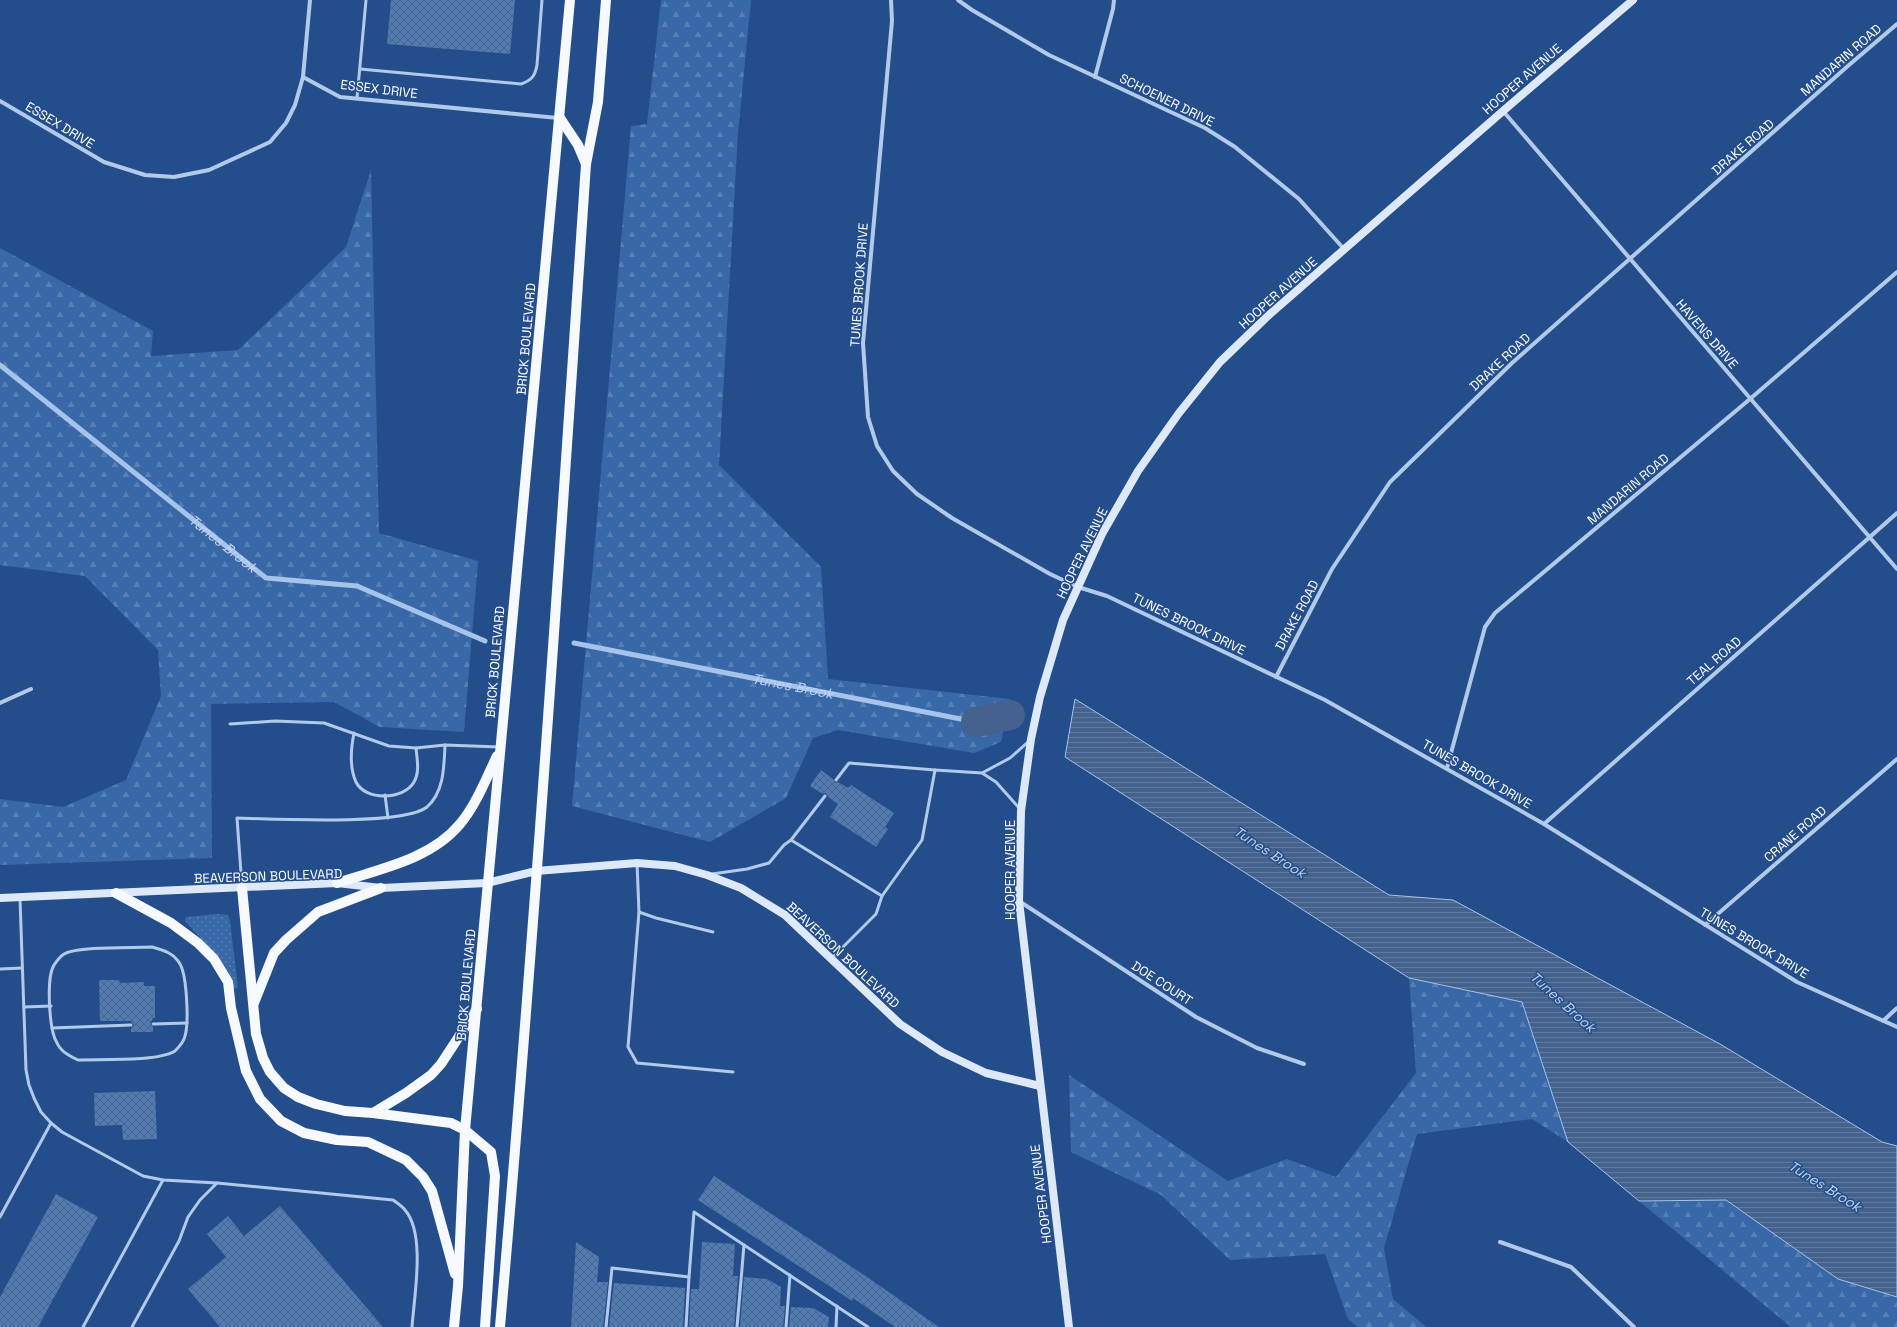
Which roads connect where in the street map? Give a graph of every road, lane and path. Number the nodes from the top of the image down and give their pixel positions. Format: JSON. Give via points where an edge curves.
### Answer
{"nodes":[{"id":1,"x":310,"y":0,"type":"edge"},
{"id":2,"x":366,"y":0,"type":"edge"},
{"id":3,"x":542,"y":0,"type":"edge"},
{"id":4,"x":570,"y":0,"type":"edge"},
{"id":5,"x":606,"y":0,"type":"edge"},
{"id":6,"x":891,"y":0,"type":"edge"},
{"id":7,"x":958,"y":0,"type":"edge"},
{"id":8,"x":1114,"y":0,"type":"edge"},
{"id":9,"x":1633,"y":0,"type":"edge"},
{"id":10,"x":1897,"y":24,"type":"edge"},
{"id":11,"x":360,"y":69,"type":"junction"},
{"id":12,"x":303,"y":77,"type":"junction"},
{"id":13,"x":1095,"y":77,"type":"junction"},
{"id":14,"x":357,"y":98,"type":"junction"},
{"id":15,"x":0,"y":101,"type":"edge"},
{"id":16,"x":1503,"y":111,"type":"junction"},
{"id":17,"x":1798,"y":111,"type":"joint"},
{"id":18,"x":560,"y":118,"type":"junction"},
{"id":19,"x":586,"y":164,"type":"junction"},
{"id":20,"x":1344,"y":249,"type":"junction"},
{"id":21,"x":1629,"y":259,"type":"junction"},
{"id":22,"x":1897,"y":272,"type":"edge"},
{"id":23,"x":1750,"y":399,"type":"junction"},
{"id":24,"x":1897,"y":513,"type":"edge"},
{"id":25,"x":1870,"y":538,"type":"junction"},
{"id":26,"x":1897,"y":569,"type":"edge"},
{"id":27,"x":1078,"y":587,"type":"junction"},
{"id":28,"x":1276,"y":677,"type":"junction"},
{"id":29,"x":31,"y":689,"type":"dead end"},
{"id":30,"x":0,"y":703,"type":"edge"},
{"id":31,"x":230,"y":724,"type":"dead end"},
{"id":32,"x":354,"y":733,"type":"junction"},
{"id":33,"x":1031,"y":739,"type":"junction"},
{"id":34,"x":446,"y":745,"type":"junction"},
{"id":35,"x":416,"y":748,"type":"junction"},
{"id":36,"x":500,"y":748,"type":"junction"},
{"id":37,"x":1897,"y":759,"type":"edge"},
{"id":38,"x":1447,"y":768,"type":"junction"},
{"id":39,"x":935,"y":770,"type":"junction"},
{"id":40,"x":982,"y":773,"type":"junction"},
{"id":41,"x":836,"y":780,"type":"dead end"},
{"id":42,"x":385,"y":795,"type":"junction"},
{"id":43,"x":825,"y":796,"type":"dead end"},
{"id":44,"x":1021,"y":811,"type":"junction"},
{"id":45,"x":388,"y":818,"type":"junction"},
{"id":46,"x":1544,"y":824,"type":"junction"},
{"id":47,"x":792,"y":840,"type":"junction"},
{"id":48,"x":637,"y":863,"type":"junction"},
{"id":49,"x":536,"y":871,"type":"junction"},
{"id":50,"x":706,"y":875,"type":"junction"},
{"id":51,"x":337,"y":883,"type":"junction"},
{"id":52,"x":487,"y":883,"type":"junction"},
{"id":53,"x":242,"y":888,"type":"junction"},
{"id":54,"x":381,"y":888,"type":"junction"},
{"id":55,"x":116,"y":893,"type":"junction"},
{"id":56,"x":882,"y":896,"type":"junction"},
{"id":57,"x":20,"y":897,"type":"junction"},
{"id":58,"x":0,"y":898,"type":"edge"},
{"id":59,"x":1019,"y":901,"type":"junction"},
{"id":60,"x":639,"y":912,"type":"junction"},
{"id":61,"x":1705,"y":925,"type":"junction"},
{"id":62,"x":713,"y":932,"type":"dead end"},
{"id":63,"x":830,"y":960,"type":"junction"},
{"id":64,"x":22,"y":968,"type":"junction"},
{"id":65,"x":0,"y":969,"type":"edge"},
{"id":66,"x":254,"y":1005,"type":"junction"},
{"id":67,"x":51,"y":1006,"type":"junction"},
{"id":68,"x":24,"y":1007,"type":"junction"},
{"id":69,"x":478,"y":1007,"type":"junction"},
{"id":70,"x":1897,"y":1008,"type":"edge"},
{"id":71,"x":1883,"y":1021,"type":"junction"},
{"id":72,"x":186,"y":1023,"type":"junction"},
{"id":73,"x":153,"y":1024,"type":"dead end"},
{"id":74,"x":131,"y":1025,"type":"dead end"},
{"id":75,"x":1897,"y":1027,"type":"edge"},
{"id":76,"x":52,"y":1028,"type":"junction"},
{"id":77,"x":1304,"y":1064,"type":"dead end"},
{"id":78,"x":733,"y":1072,"type":"dead end"},
{"id":79,"x":1040,"y":1086,"type":"junction"},
{"id":80,"x":372,"y":1112,"type":"junction"},
{"id":81,"x":51,"y":1123,"type":"junction"},
{"id":82,"x":465,"y":1130,"type":"junction"},
{"id":83,"x":162,"y":1180,"type":"junction"},
{"id":84,"x":217,"y":1183,"type":"junction"},
{"id":85,"x":0,"y":1217,"type":"edge"},
{"id":86,"x":1500,"y":1242,"type":"dead end"},
{"id":87,"x":744,"y":1245,"type":"junction"},
{"id":88,"x":790,"y":1275,"type":"junction"},
{"id":89,"x":689,"y":1277,"type":"junction"},
{"id":90,"x":458,"y":1286,"type":"junction"},
{"id":91,"x":837,"y":1306,"type":"junction"},
{"id":92,"x":82,"y":1327,"type":"edge"},
{"id":93,"x":132,"y":1327,"type":"edge"},
{"id":94,"x":412,"y":1327,"type":"edge"},
{"id":95,"x":454,"y":1327,"type":"edge"},
{"id":96,"x":485,"y":1327,"type":"edge"},
{"id":97,"x":500,"y":1327,"type":"edge"},
{"id":98,"x":606,"y":1327,"type":"edge"},
{"id":99,"x":686,"y":1327,"type":"edge"},
{"id":100,"x":737,"y":1327,"type":"edge"},
{"id":101,"x":786,"y":1327,"type":"edge"},
{"id":102,"x":836,"y":1327,"type":"edge"},
{"id":103,"x":868,"y":1327,"type":"edge"},
{"id":104,"x":1069,"y":1327,"type":"edge"},
{"id":105,"x":1634,"y":1327,"type":"edge"}],
"edges":[{"from":1,"to":12,"type":"street"},
{"from":2,"to":11,"type":"lane"},
{"from":3,"to":11,"type":"lane","via":[[537,65],[535,75],[530,81],[521,84]]},
{"from":4,"to":18,"type":"main road","name":"BRICK BOULEVARD"},
{"from":5,"to":19,"type":"main road","via":[[598,102]]},
{"from":6,"to":27,"type":"street","name":"TUNES BROOK DRIVE","via":[[892,21],[863,343],[868,417],[877,446],[893,471],[916,494],[952,518],[1050,574]]},
{"from":7,"to":13,"type":"street","name":"SCHOENER DRIVE","via":[[1049,55]]},
{"from":8,"to":13,"type":"street"},
{"from":9,"to":16,"type":"main road","name":"HOOPER AVENUE"},
{"from":10,"to":17,"type":"street","name":"MANDARIN ROAD"},
{"from":11,"to":14,"type":"lane"},
{"from":12,"to":14,"type":"street","name":"ESSEX DRIVE","via":[[340,96]]},
{"from":12,"to":15,"type":"street","name":"ESSEX DRIVE","via":[[295,105],[286,123],[270,142],[209,170],[174,177],[145,175],[104,162]]},
{"from":13,"to":20,"type":"street","name":"SCHOENER DRIVE","via":[[1205,128],[1235,147],[1299,199]]},
{"from":14,"to":18,"type":"street","name":"ESSEX DRIVE"},
{"from":16,"to":20,"type":"main road","name":"HOOPER AVENUE"},
{"from":16,"to":21,"type":"street","name":"HAVENS DRIVE"},
{"from":17,"to":21,"type":"street","name":"DRAKE ROAD"},
{"from":18,"to":19,"type":"main road","via":[[578,145]]},
{"from":18,"to":36,"type":"main road","name":"BRICK BOULEVARD"},
{"from":19,"to":49,"type":"main road"},
{"from":20,"to":27,"type":"main road","name":"HOOPER AVENUE","via":[[1220,362],[1179,413],[1138,471],[1102,534]]},
{"from":21,"to":23,"type":"street","name":"HAVENS DRIVE"},
{"from":21,"to":28,"type":"street","name":"DRAKE ROAD","via":[[1512,363],[1390,482],[1332,569]]},
{"from":22,"to":23,"type":"street","name":"MANDARIN ROAD"},
{"from":23,"to":25,"type":"street","name":"HAVENS DRIVE"},
{"from":23,"to":38,"type":"street","name":"MANDARIN ROAD","via":[[1495,613],[1485,627]]},
{"from":24,"to":25,"type":"street","name":"TEAL ROAD"},
{"from":25,"to":26,"type":"street","name":"HAVENS DRIVE"},
{"from":25,"to":46,"type":"street","name":"TEAL ROAD"},
{"from":27,"to":28,"type":"street","name":"TUNES BROOK DRIVE","via":[[1107,596]]},
{"from":27,"to":33,"type":"main road","name":"HOOPER AVENUE","via":[[1049,667]]},
{"from":28,"to":38,"type":"street","name":"TUNES BROOK DRIVE","via":[[1325,700]]},
{"from":29,"to":30,"type":"street"},
{"from":31,"to":32,"type":"lane","via":[[298,721],[324,723]]},
{"from":32,"to":35,"type":"lane","via":[[389,746]]},
{"from":32,"to":42,"type":"lane","via":[[352,761],[356,783],[363,791]]},
{"from":33,"to":40,"type":"lane","via":[[1010,758]]},
{"from":33,"to":44,"type":"main road","name":"HOOPER AVENUE"},
{"from":34,"to":35,"type":"lane"},
{"from":34,"to":36,"type":"lane"},
{"from":34,"to":45,"type":"lane","via":[[442,782],[437,796],[426,808],[404,816]]},
{"from":35,"to":42,"type":"lane","via":[[418,770],[415,782],[408,790]]},
{"from":36,"to":51,"type":"main road","via":[[478,795],[460,824],[440,842],[418,856]]},
{"from":36,"to":52,"type":"main road","name":"BRICK BOULEVARD"},
{"from":37,"to":61,"type":"street","name":"CRANE ROAD"},
{"from":38,"to":46,"type":"street","name":"TUNES BROOK DRIVE"},
{"from":39,"to":40,"type":"lane"},
{"from":39,"to":41,"type":"lane","via":[[849,763]]},
{"from":39,"to":56,"type":"lane","via":[[922,840]]},
{"from":40,"to":44,"type":"lane","via":[[996,782]]},
{"from":42,"to":45,"type":"lane"},
{"from":43,"to":47,"type":"lane"},
{"from":44,"to":59,"type":"main road","name":"HOOPER AVENUE"},
{"from":45,"to":53,"type":"lane","via":[[237,818]]},
{"from":46,"to":61,"type":"street","name":"TUNES BROOK DRIVE"},
{"from":47,"to":50,"type":"lane","via":[[768,863],[747,870]]},
{"from":47,"to":56,"type":"lane"},
{"from":48,"to":49,"type":"main road","name":"BEAVERSON BOULEVARD"},
{"from":48,"to":50,"type":"main road","name":"BEAVERSON BOULEVARD","via":[[675,866]]},
{"from":48,"to":60,"type":"lane"},
{"from":49,"to":52,"type":"main road","name":"BEAVERSON BOULEVARD"},
{"from":49,"to":97,"type":"main road","via":[[521,1092]]},
{"from":50,"to":63,"type":"main road","name":"BEAVERSON BOULEVARD","via":[[741,888],[785,915]]},
{"from":51,"to":53,"type":"main road","name":"BEAVERSON BOULEVARD"},
{"from":51,"to":54,"type":"main road","name":"BEAVERSON BOULEVARD"},
{"from":52,"to":54,"type":"main road","name":"BEAVERSON BOULEVARD"},
{"from":52,"to":69,"type":"main road","name":"BRICK BOULEVARD"},
{"from":53,"to":55,"type":"main road","name":"BEAVERSON BOULEVARD"},
{"from":53,"to":66,"type":"main road"},
{"from":54,"to":66,"type":"main road","via":[[318,912],[286,940],[274,953]]},
{"from":55,"to":57,"type":"main road","name":"BEAVERSON BOULEVARD"},
{"from":55,"to":90,"type":"main road","via":[[171,923],[214,959],[228,982],[231,1008],[246,1071],[260,1099],[281,1121],[304,1133],[337,1140],[368,1142],[406,1160],[422,1177],[432,1191]]},
{"from":56,"to":63,"type":"lane","via":[[876,914]]},
{"from":57,"to":58,"type":"main road","name":"BEAVERSON BOULEVARD"},
{"from":57,"to":64,"type":"lane"},
{"from":59,"to":77,"type":"street","name":"DOE COURT","via":[[1196,1017],[1257,1048]]},
{"from":59,"to":79,"type":"main road","name":"HOOPER AVENUE"},
{"from":60,"to":62,"type":"lane"},
{"from":60,"to":78,"type":"lane","via":[[628,1027],[628,1047],[634,1058],[637,1063]]},
{"from":61,"to":71,"type":"street","name":"TUNES BROOK DRIVE","via":[[1797,982]]},
{"from":63,"to":79,"type":"main road","name":"BEAVERSON BOULEVARD","via":[[900,1024],[942,1052],[986,1073]]},
{"from":64,"to":65,"type":"lane"},
{"from":64,"to":68,"type":"lane"},
{"from":66,"to":80,"type":"main road","via":[[256,1034],[263,1058],[270,1072],[284,1088],[298,1098],[316,1104],[345,1111]]},
{"from":67,"to":68,"type":"lane"},
{"from":67,"to":72,"type":"lane","via":[[50,982],[53,966],[64,954],[78,950],[152,947],[169,952],[180,963],[185,977]]},
{"from":67,"to":76,"type":"lane"},
{"from":68,"to":81,"type":"lane","via":[[29,1086],[41,1112]]},
{"from":69,"to":80,"type":"main road","via":[[431,1075]]},
{"from":69,"to":82,"type":"main road","name":"BRICK BOULEVARD"},
{"from":70,"to":71,"type":"street"},
{"from":71,"to":75,"type":"street","name":"TUNES BROOK DRIVE"},
{"from":72,"to":73,"type":"lane"},
{"from":72,"to":76,"type":"lane","via":[[185,1038],[176,1050],[162,1057],[78,1060],[67,1054],[57,1043]]},
{"from":74,"to":76,"type":"lane"},
{"from":79,"to":104,"type":"main road","name":"HOOPER AVENUE"},
{"from":80,"to":82,"type":"main road","via":[[451,1123]]},
{"from":81,"to":83,"type":"lane","via":[[62,1132],[143,1176]]},
{"from":81,"to":85,"type":"lane"},
{"from":82,"to":90,"type":"main road","name":"BRICK BOULEVARD"},
{"from":82,"to":96,"type":"main road","via":[[490,1152],[495,1176]]},
{"from":83,"to":84,"type":"lane"},
{"from":83,"to":92,"type":"lane"},
{"from":84,"to":93,"type":"lane","via":[[188,1217],[179,1241]]},
{"from":84,"to":94,"type":"lane","via":[[393,1200],[406,1210],[414,1228],[418,1250]]},
{"from":86,"to":105,"type":"street","via":[[1571,1267]]},
{"from":87,"to":88,"type":"lane"},
{"from":87,"to":89,"type":"lane","via":[[694,1212]]},
{"from":87,"to":100,"type":"lane"},
{"from":88,"to":91,"type":"lane"},
{"from":88,"to":101,"type":"lane"},
{"from":89,"to":98,"type":"lane","via":[[612,1268]]},
{"from":89,"to":99,"type":"lane"},
{"from":90,"to":95,"type":"main road","name":"BRICK BOULEVARD"},
{"from":91,"to":102,"type":"lane"},
{"from":91,"to":103,"type":"lane"}]}
